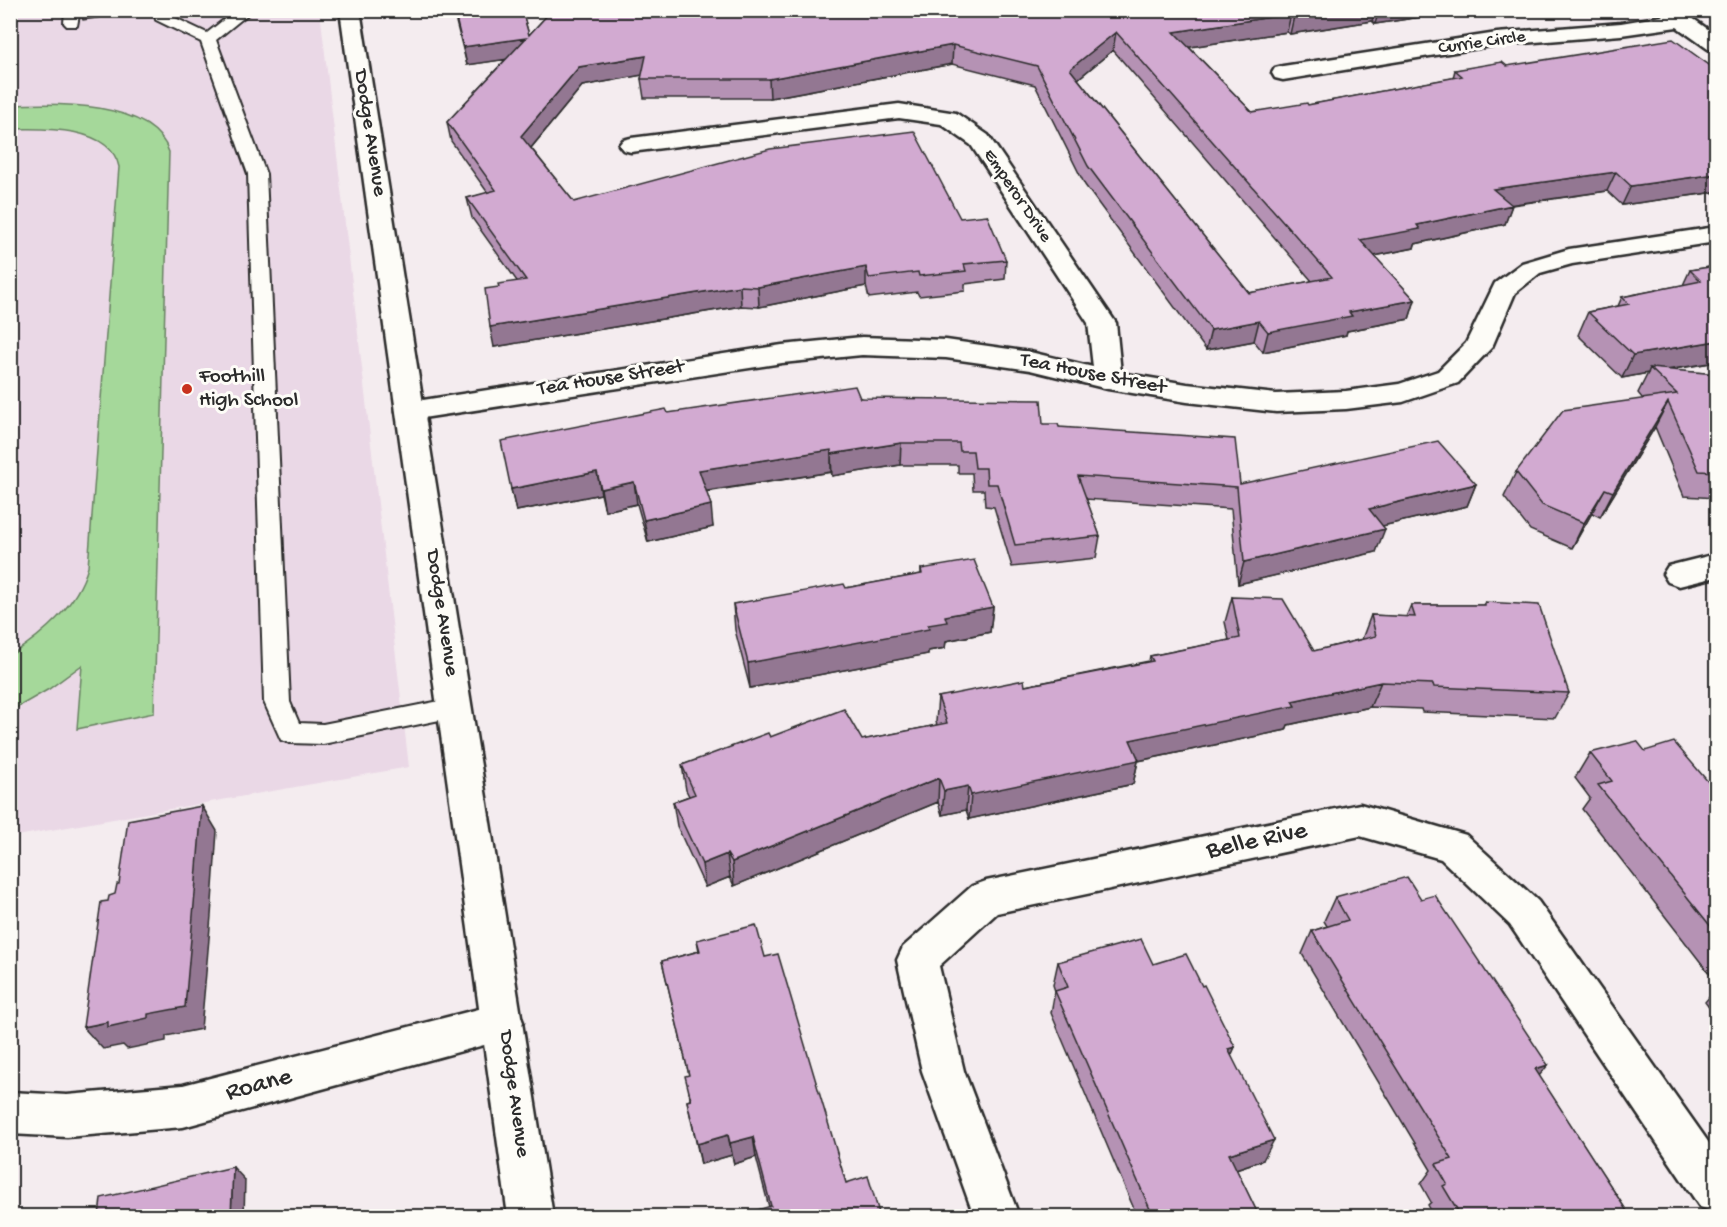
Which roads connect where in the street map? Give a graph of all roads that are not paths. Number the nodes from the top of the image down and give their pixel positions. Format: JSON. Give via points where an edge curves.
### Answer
{"nodes":[{"id":1,"x":161,"y":10,"type":"edge"},
{"id":2,"x":246,"y":10,"type":"edge"},
{"id":3,"x":351,"y":10,"type":"edge"},
{"id":4,"x":1674,"y":15,"type":"edge"},
{"id":5,"x":208,"y":39,"type":"junction"},
{"id":6,"x":1716,"y":45,"type":"edge"},
{"id":7,"x":1283,"y":73,"type":"dead end"},
{"id":8,"x":631,"y":145,"type":"dead end"},
{"id":9,"x":1716,"y":235,"type":"edge"},
{"id":10,"x":1108,"y":380,"type":"junction"},
{"id":11,"x":410,"y":411,"type":"junction"},
{"id":12,"x":1716,"y":566,"type":"edge"},
{"id":13,"x":1679,"y":574,"type":"dead end"},
{"id":14,"x":455,"y":708,"type":"junction"},
{"id":15,"x":502,"y":1022,"type":"junction"},
{"id":16,"x":10,"y":1113,"type":"edge"},
{"id":17,"x":1716,"y":1191,"type":"edge"},
{"id":18,"x":531,"y":1216,"type":"edge"},
{"id":19,"x":996,"y":1216,"type":"edge"}],
"edges":[{"from":1,"to":5,"type":"lane","via":[[161,17]]},
{"from":2,"to":5,"type":"lane"},
{"from":3,"to":11,"type":"street","name":"Dodge Avenue"},
{"from":4,"to":6,"type":"street"},
{"from":4,"to":7,"type":"street","name":"Currie Circle","via":[[1622,28],[1497,39]]},
{"from":5,"to":14,"type":"lane","via":[[257,174],[277,702],[290,733],[323,734]]},
{"from":8,"to":10,"type":"street","name":"Emperor Drive","via":[[899,111],[948,118],[980,140],[1102,323]]},
{"from":9,"to":10,"type":"street","name":"Tea House Street","via":[[1569,257],[1531,268],[1504,289],[1478,347],[1448,377],[1403,393],[1276,403]]},
{"from":10,"to":11,"type":"street","name":"Tea House Street","via":[[1030,361],[946,349],[862,346],[782,354]]},
{"from":11,"to":14,"type":"street","name":"Dodge Avenue"},
{"from":12,"to":13,"type":"street"},
{"from":14,"to":15,"type":"street","name":"Dodge Avenue"},
{"from":15,"to":16,"type":"street","name":"Roane","via":[[183,1106],[68,1116]]},
{"from":15,"to":18,"type":"street","name":"Dodge Avenue"},
{"from":17,"to":19,"type":"street","name":"Belle Rive","via":[[1524,913],[1453,846],[1360,820],[986,898],[917,960],[943,1071]]}]}
